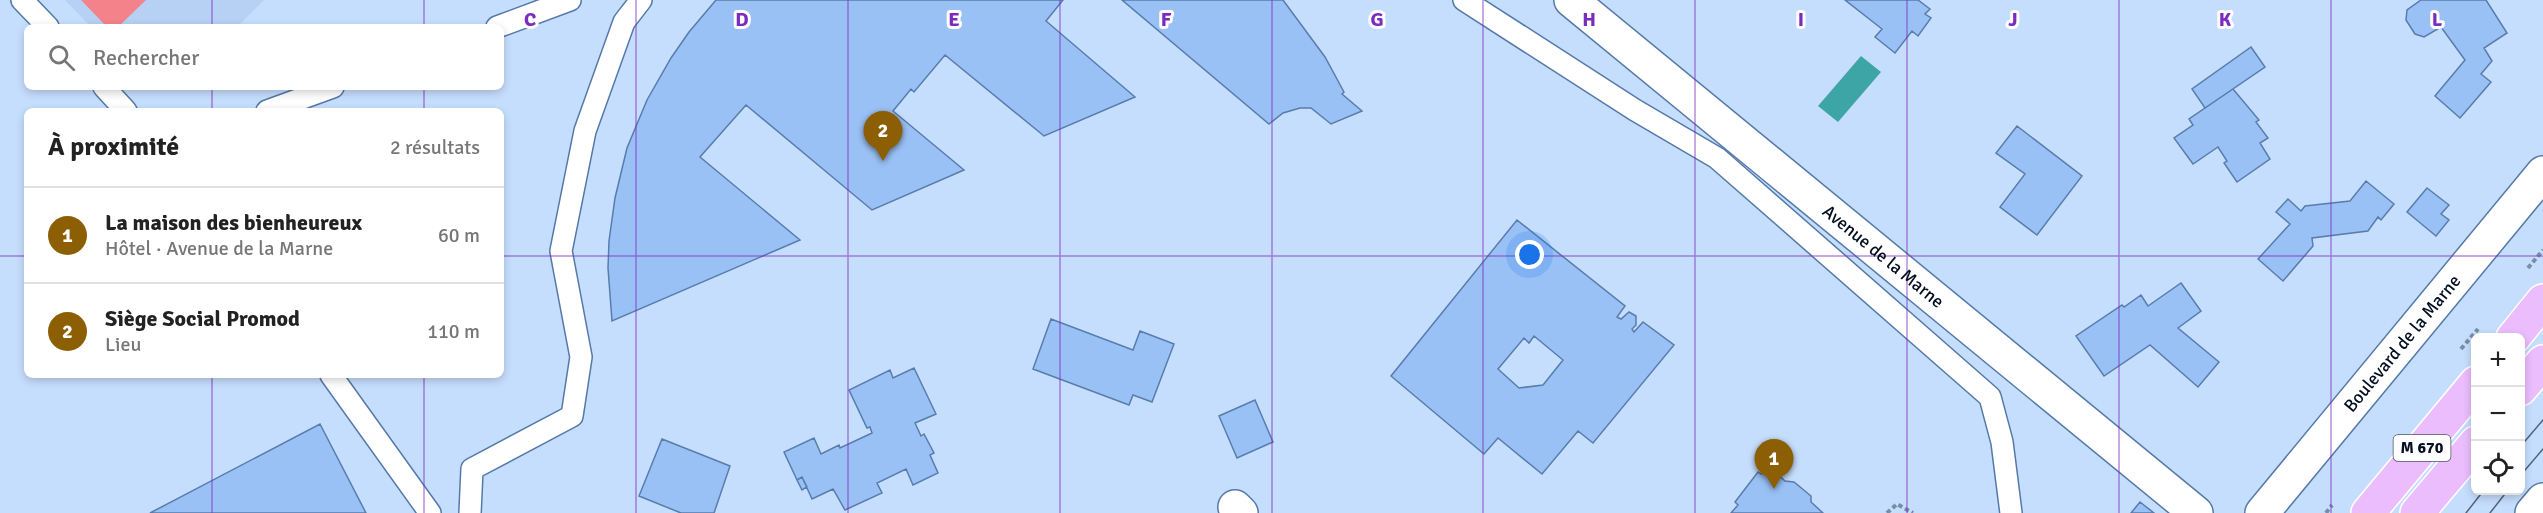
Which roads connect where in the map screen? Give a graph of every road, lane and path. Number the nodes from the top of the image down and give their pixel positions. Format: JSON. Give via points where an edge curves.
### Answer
{"nodes":[{"id":1,"x":22,"y":0,"type":"edge"},
{"id":2,"x":570,"y":0,"type":"edge"},
{"id":3,"x":641,"y":0,"type":"edge"},
{"id":4,"x":1464,"y":0,"type":"edge"},
{"id":5,"x":1571,"y":0,"type":"edge"},
{"id":6,"x":45,"y":24,"type":"edge"},
{"id":7,"x":504,"y":24,"type":"edge"},
{"id":8,"x":107,"y":90,"type":"edge"},
{"id":9,"x":325,"y":90,"type":"edge"},
{"id":10,"x":123,"y":108,"type":"edge"},
{"id":11,"x":275,"y":108,"type":"edge"},
{"id":12,"x":2543,"y":173,"type":"edge"},
{"id":13,"x":2543,"y":301,"type":"edge"},
{"id":14,"x":2517,"y":333,"type":"edge"},
{"id":15,"x":2543,"y":362,"type":"edge"},
{"id":16,"x":333,"y":378,"type":"edge"},
{"id":17,"x":2471,"y":387,"type":"edge"},
{"id":18,"x":2522,"y":387,"type":"edge"},
{"id":19,"x":2471,"y":448,"type":"edge"},
{"id":20,"x":2543,"y":500,"type":"edge"},
{"id":21,"x":430,"y":513,"type":"edge"},
{"id":22,"x":470,"y":513,"type":"edge"},
{"id":23,"x":1887,"y":513,"type":"edge"},
{"id":24,"x":1913,"y":513,"type":"edge"},
{"id":25,"x":2011,"y":513,"type":"edge"},
{"id":26,"x":2196,"y":513,"type":"edge"},
{"id":27,"x":2262,"y":513,"type":"edge"},
{"id":28,"x":2368,"y":513,"type":"edge"},
{"id":29,"x":2417,"y":513,"type":"edge"},
{"id":30,"x":2532,"y":513,"type":"edge"}],
"edges":[{"from":1,"to":6,"type":"lane"},
{"from":2,"to":7,"type":"lane"},
{"from":3,"to":22,"type":"lane","via":[[624,22],[585,131],[561,251],[581,357],[572,416],[472,469]]},
{"from":4,"to":25,"type":"lane","via":[[1596,86],[1717,158],[1990,397],[2002,442]]},
{"from":5,"to":26,"type":"street","name":"Avenue de la Marne"},
{"from":8,"to":10,"type":"lane"},
{"from":9,"to":11,"type":"lane"},
{"from":12,"to":27,"type":"street","name":"Boulevard de la Marne"},
{"from":13,"to":14,"type":"main road"},
{"from":15,"to":18,"type":"main road"},
{"from":16,"to":21,"type":"lane"},
{"from":17,"to":28,"type":"main road","number":"M 670"},
{"from":19,"to":29,"type":"main road","number":"M 670"},
{"from":20,"to":30,"type":"street"},
{"from":23,"to":24,"type":"path","via":[[1897,504]]}]}
